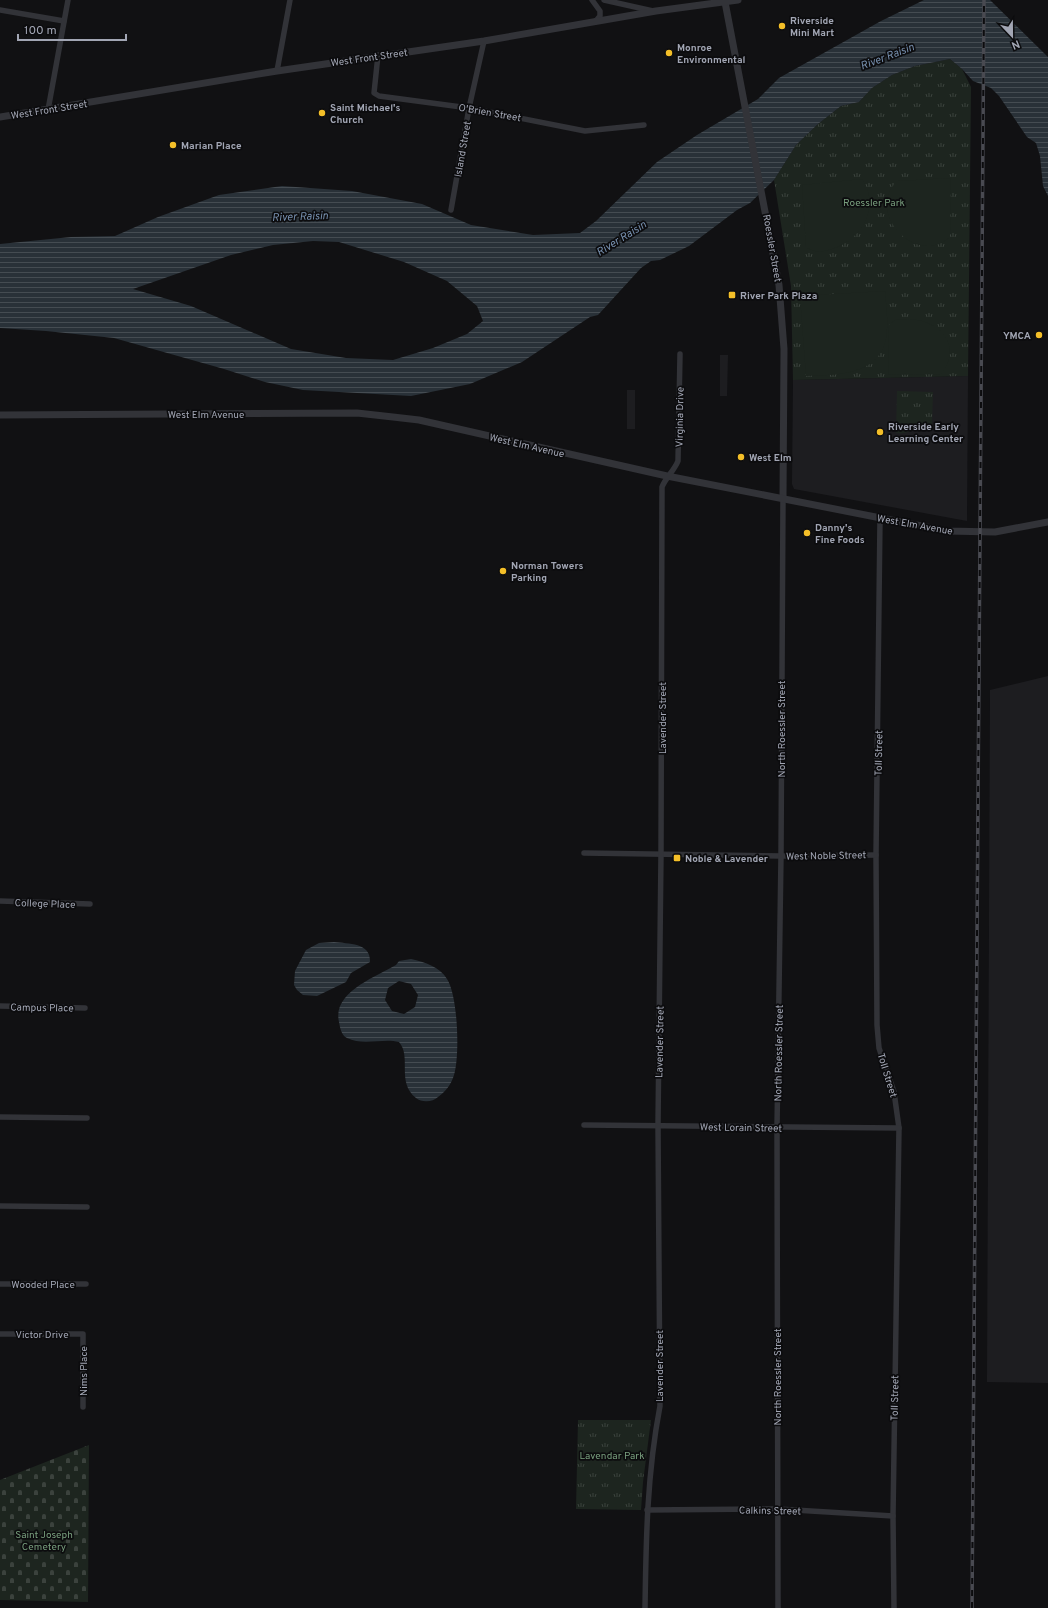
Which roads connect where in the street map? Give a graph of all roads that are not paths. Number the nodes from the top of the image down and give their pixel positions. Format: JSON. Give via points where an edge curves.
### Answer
{"nodes":[{"id":1,"x":68,"y":0,"type":"edge"},
{"id":2,"x":290,"y":0,"type":"edge"},
{"id":3,"x":592,"y":0,"type":"edge"},
{"id":4,"x":606,"y":0,"type":"edge"},
{"id":5,"x":738,"y":0,"type":"edge"},
{"id":6,"x":726,"y":1,"type":"edge"},
{"id":7,"x":0,"y":10,"type":"edge"},
{"id":8,"x":656,"y":11,"type":"junction"},
{"id":9,"x":64,"y":21,"type":"junction"},
{"id":10,"x":595,"y":22,"type":"junction"},
{"id":11,"x":484,"y":41,"type":"junction"},
{"id":12,"x":378,"y":55,"type":"junction"},
{"id":13,"x":276,"y":71,"type":"junction"},
{"id":14,"x":469,"y":108,"type":"junction"},
{"id":15,"x":48,"y":110,"type":"junction"},
{"id":16,"x":0,"y":117,"type":"edge"},
{"id":17,"x":644,"y":125,"type":"dead end"},
{"id":18,"x":451,"y":210,"type":"dead end"},
{"id":19,"x":680,"y":354,"type":"dead end"},
{"id":20,"x":0,"y":415,"type":"edge"},
{"id":21,"x":667,"y":476,"type":"junction"},
{"id":22,"x":782,"y":498,"type":"junction"},
{"id":23,"x":880,"y":519,"type":"junction"},
{"id":24,"x":1048,"y":522,"type":"edge"},
{"id":25,"x":584,"y":853,"type":"dead end"},
{"id":26,"x":661,"y":854,"type":"junction"},
{"id":27,"x":876,"y":855,"type":"junction"},
{"id":28,"x":781,"y":856,"type":"junction"},
{"id":29,"x":0,"y":901,"type":"edge"},
{"id":30,"x":90,"y":904,"type":"dead end"},
{"id":31,"x":0,"y":1006,"type":"edge"},
{"id":32,"x":84,"y":1008,"type":"dead end"},
{"id":33,"x":0,"y":1117,"type":"edge"},
{"id":34,"x":87,"y":1118,"type":"dead end"},
{"id":35,"x":584,"y":1125,"type":"dead end"},
{"id":36,"x":658,"y":1125,"type":"junction"},
{"id":37,"x":777,"y":1128,"type":"junction"},
{"id":38,"x":899,"y":1128,"type":"junction"},
{"id":39,"x":0,"y":1206,"type":"edge"},
{"id":40,"x":87,"y":1207,"type":"dead end"},
{"id":41,"x":0,"y":1284,"type":"edge"},
{"id":42,"x":86,"y":1284,"type":"dead end"},
{"id":43,"x":0,"y":1334,"type":"edge"},
{"id":44,"x":83,"y":1334,"type":"joint"},
{"id":45,"x":83,"y":1407,"type":"dead end"},
{"id":46,"x":778,"y":1509,"type":"junction"},
{"id":47,"x":647,"y":1510,"type":"junction"},
{"id":48,"x":893,"y":1516,"type":"junction"},
{"id":49,"x":645,"y":1608,"type":"edge"},
{"id":50,"x":778,"y":1608,"type":"edge"},
{"id":51,"x":894,"y":1608,"type":"edge"}],
"edges":[{"from":1,"to":9,"type":"street"},
{"from":2,"to":13,"type":"street"},
{"from":3,"to":10,"type":"street","via":[[600,11],[600,16]]},
{"from":4,"to":8,"type":"street"},
{"from":5,"to":6,"type":"street","name":"West Front Street"},
{"from":6,"to":8,"type":"street","name":"West Front Street"},
{"from":6,"to":22,"type":"street","name":"Roessler Street","via":[[779,285],[784,349]]},
{"from":7,"to":9,"type":"street"},
{"from":8,"to":10,"type":"street","name":"West Front Street"},
{"from":9,"to":15,"type":"street"},
{"from":10,"to":11,"type":"street","name":"West Front Street"},
{"from":11,"to":12,"type":"street","name":"West Front Street"},
{"from":11,"to":14,"type":"street","name":"Island Street"},
{"from":12,"to":13,"type":"street","name":"West Front Street"},
{"from":12,"to":14,"type":"street","name":"O'Brien Street","via":[[374,93],[379,96]]},
{"from":13,"to":15,"type":"street","name":"West Front Street"},
{"from":14,"to":17,"type":"street","name":"O'Brien Street","via":[[585,131]]},
{"from":14,"to":18,"type":"street","name":"Island Street"},
{"from":15,"to":16,"type":"street","name":"West Front Street"},
{"from":19,"to":21,"type":"street","name":"Virginia Drive","via":[[679,455],[676,467]]},
{"from":20,"to":21,"type":"street","name":"West Elm Avenue","via":[[357,413],[419,420]]},
{"from":21,"to":22,"type":"street","name":"West Elm Avenue"},
{"from":21,"to":26,"type":"street","name":"Lavender Street","via":[[662,487]]},
{"from":22,"to":23,"type":"street","name":"West Elm Avenue"},
{"from":22,"to":28,"type":"street","name":"North Roessler Street"},
{"from":23,"to":24,"type":"street","name":"West Elm Avenue","via":[[947,531],[975,532],[995,532]]},
{"from":23,"to":27,"type":"street","name":"Toll Street"},
{"from":25,"to":26,"type":"street","name":"West Noble Street"},
{"from":26,"to":28,"type":"street","name":"West Noble Street"},
{"from":26,"to":36,"type":"street","name":"Lavender Street"},
{"from":27,"to":28,"type":"street","name":"West Noble Street"},
{"from":27,"to":38,"type":"street","name":"Toll Street","via":[[879,1048],[894,1092]]},
{"from":28,"to":37,"type":"street","name":"North Roessler Street"},
{"from":29,"to":30,"type":"street","name":"College Place"},
{"from":31,"to":32,"type":"street","name":"Campus Place"},
{"from":33,"to":34,"type":"street"},
{"from":35,"to":36,"type":"street","name":"West Lorain Street"},
{"from":36,"to":37,"type":"street","name":"West Lorain Street"},
{"from":36,"to":47,"type":"street","name":"Lavender Street","via":[[660,1406]]},
{"from":37,"to":38,"type":"street","name":"West Lorain Street"},
{"from":37,"to":46,"type":"street","name":"North Roessler Street"},
{"from":38,"to":48,"type":"street","name":"Toll Street"},
{"from":39,"to":40,"type":"street"},
{"from":41,"to":42,"type":"street","name":"Wooded Place"},
{"from":43,"to":44,"type":"street","name":"Victor Drive"},
{"from":44,"to":45,"type":"street","name":"Nims Place"},
{"from":46,"to":47,"type":"street","name":"Calkins Street"},
{"from":46,"to":48,"type":"street","name":"Calkins Street"},
{"from":46,"to":50,"type":"street","name":"North Roessler Street"},
{"from":47,"to":49,"type":"street","name":"Lavender Street"},
{"from":48,"to":51,"type":"street","name":"Toll Street"}]}
